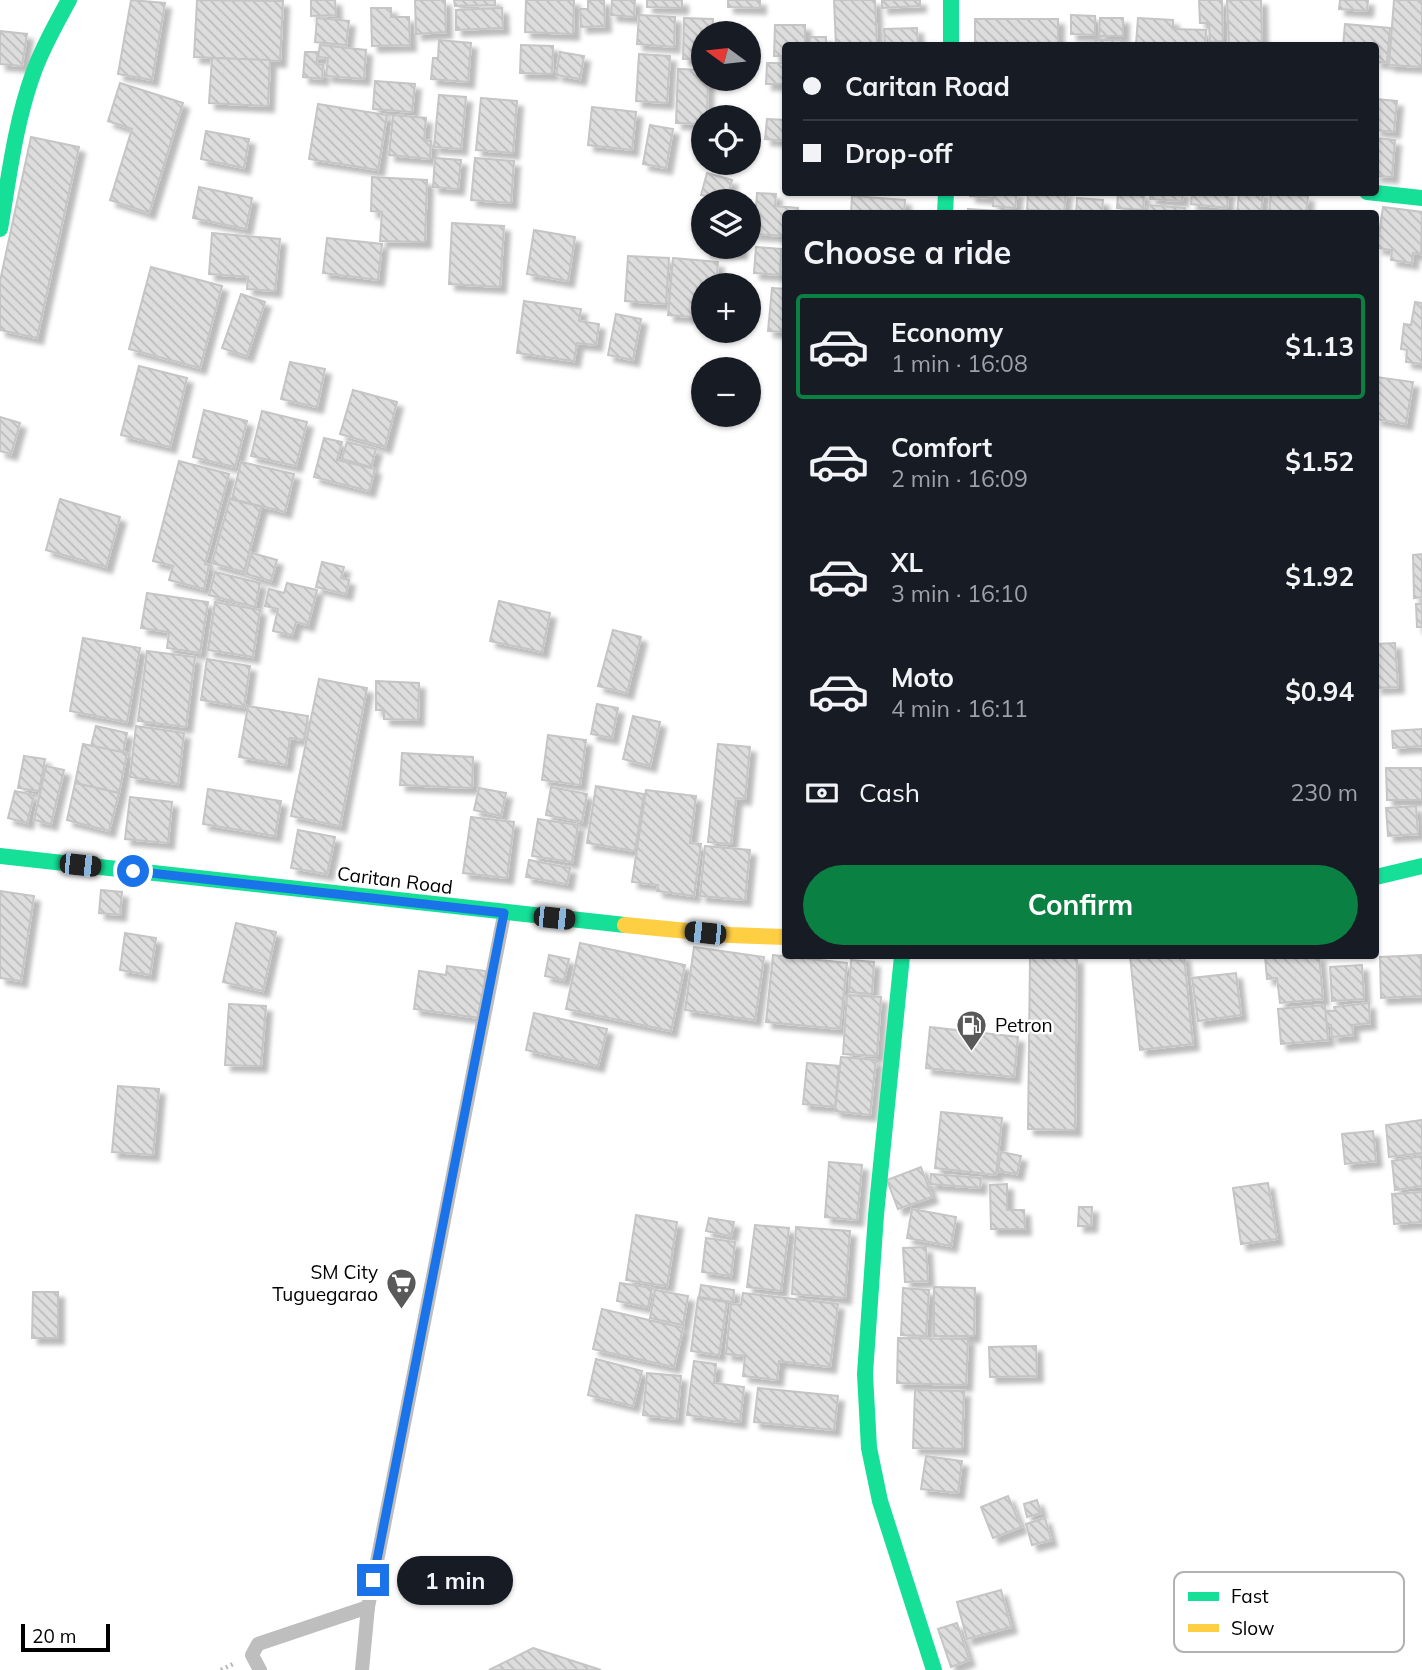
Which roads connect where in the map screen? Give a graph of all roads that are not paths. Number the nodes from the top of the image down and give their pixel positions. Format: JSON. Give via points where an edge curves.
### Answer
{"nodes":[{"id":1,"x":69,"y":0,"type":"edge"},
{"id":2,"x":951,"y":0,"type":"edge"},
{"id":3,"x":951,"y":42,"type":"edge"},
{"id":4,"x":1379,"y":193,"type":"edge"},
{"id":5,"x":1422,"y":198,"type":"edge"},
{"id":6,"x":0,"y":229,"type":"edge"},
{"id":7,"x":0,"y":856,"type":"edge"},
{"id":8,"x":1422,"y":866,"type":"edge"},
{"id":9,"x":1379,"y":876,"type":"edge"},
{"id":10,"x":504,"y":913,"type":"junction"},
{"id":11,"x":782,"y":937,"type":"edge"},
{"id":12,"x":902,"y":959,"type":"edge"},
{"id":13,"x":368,"y":1607,"type":"junction"},
{"id":14,"x":260,"y":1670,"type":"edge"},
{"id":15,"x":362,"y":1670,"type":"edge"},
{"id":16,"x":934,"y":1670,"type":"edge"}],
"edges":[{"from":1,"to":6,"type":"main road","via":[[33,74],[17,132]]},
{"from":2,"to":3,"type":"main road"},
{"from":4,"to":5,"type":"main road"},
{"from":7,"to":10,"type":"main road","name":"Caritan Road"},
{"from":8,"to":9,"type":"main road"},
{"from":10,"to":11,"type":"main road","name":"Caritan Road"},
{"from":10,"to":13,"type":"lane"},
{"from":12,"to":16,"type":"main road","via":[[865,1374],[869,1448],[880,1501]]},
{"from":13,"to":14,"type":"lane","via":[[258,1644],[252,1655]]},
{"from":13,"to":15,"type":"lane"}]}
